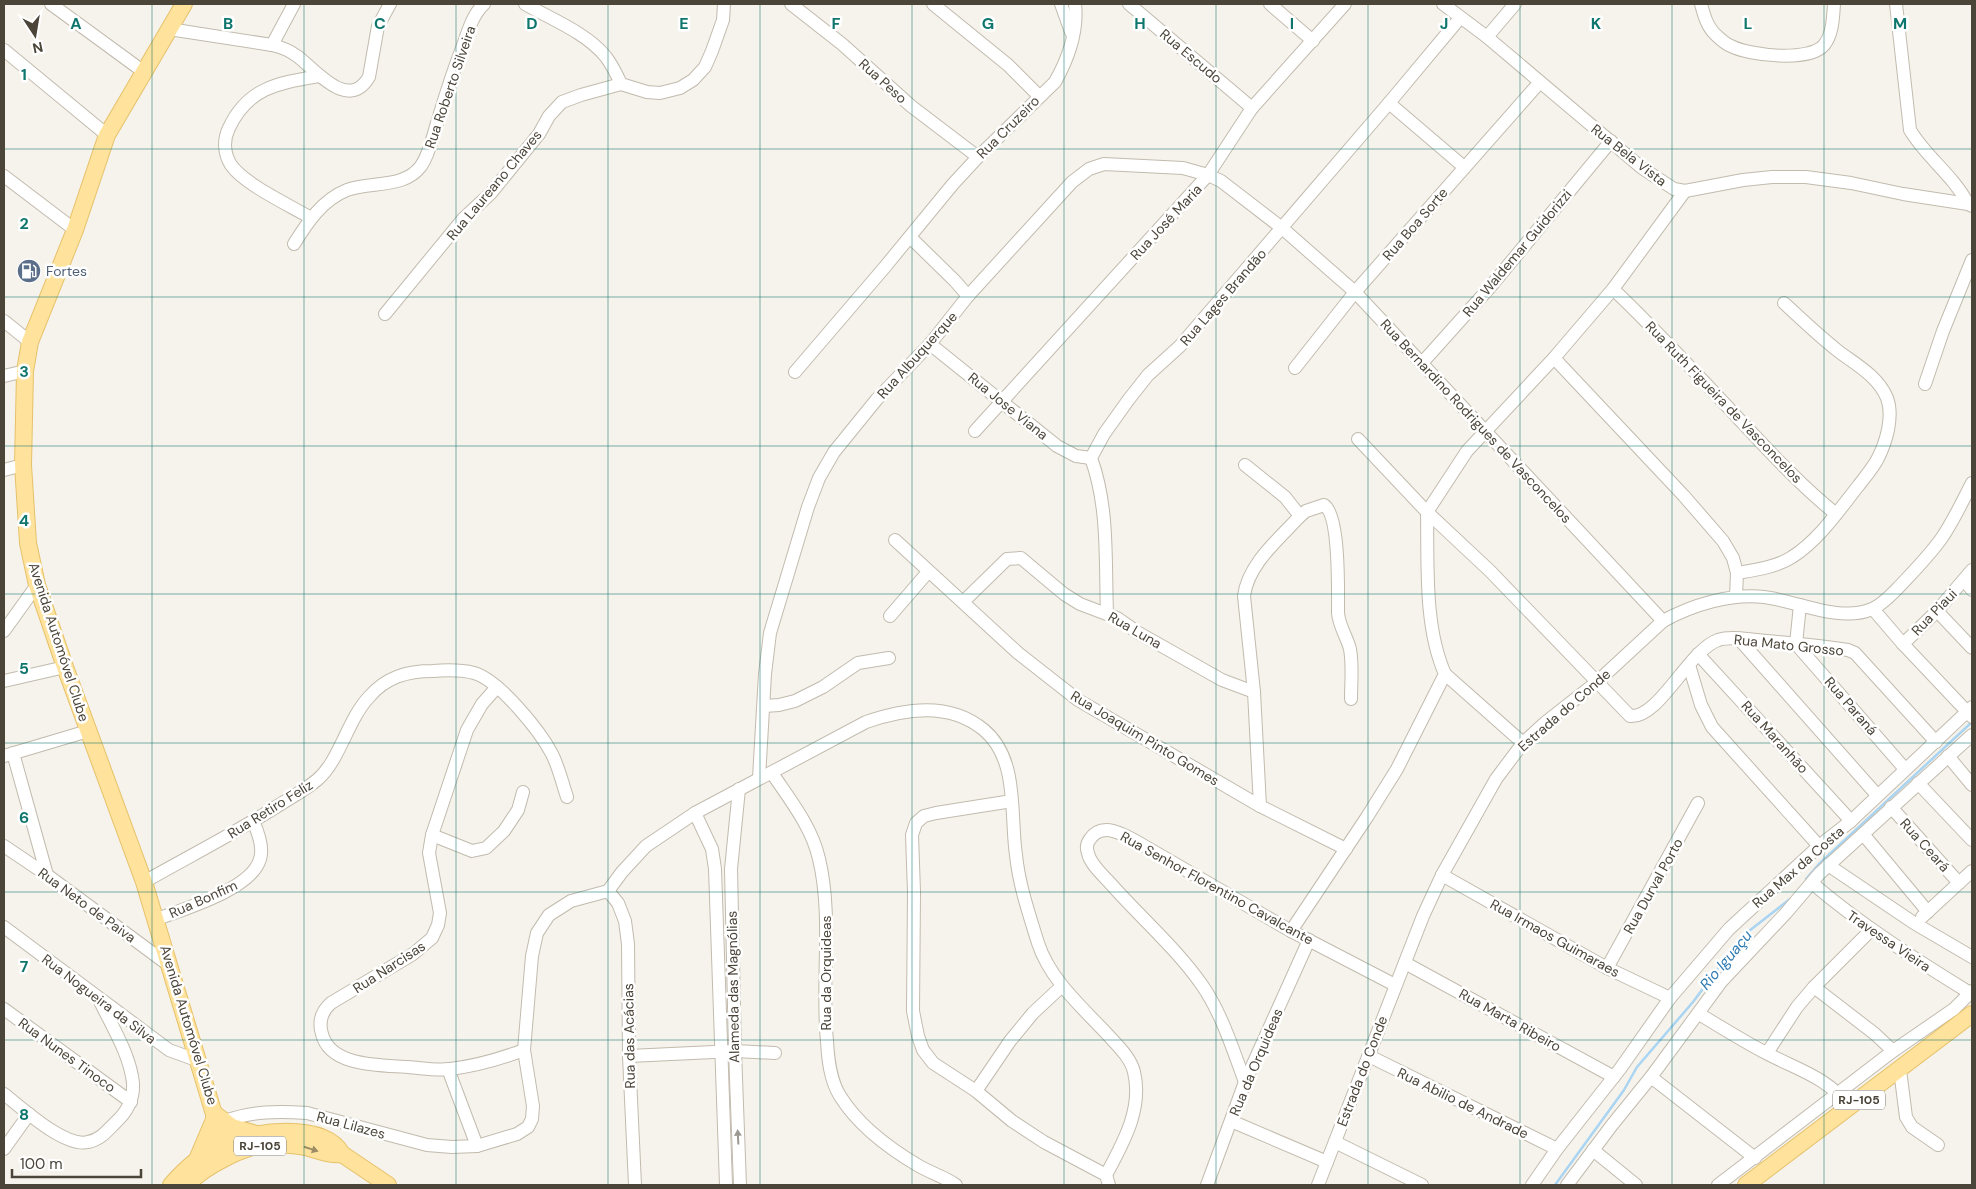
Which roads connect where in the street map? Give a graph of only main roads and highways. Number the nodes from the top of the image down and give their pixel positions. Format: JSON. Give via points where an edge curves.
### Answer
{"nodes":[{"id":1,"x":184,"y":4,"type":"edge"},
{"id":2,"x":1972,"y":1014,"type":"edge"},
{"id":3,"x":220,"y":1118,"type":"junction"},
{"id":4,"x":253,"y":1141,"type":"junction"},
{"id":5,"x":224,"y":1144,"type":"junction"},
{"id":6,"x":204,"y":1164,"type":"junction"},
{"id":7,"x":172,"y":1185,"type":"edge"},
{"id":8,"x":187,"y":1185,"type":"edge"},
{"id":9,"x":387,"y":1185,"type":"edge"},
{"id":10,"x":1747,"y":1185,"type":"edge"}],
"edges":[{"from":1,"to":3,"type":"main road","name":"Avenida Automóvel Clube","via":[[107,135],[30,342],[25,371],[23,465],[28,544],[37,585],[157,919],[199,1061]]},
{"from":2,"to":10,"type":"main road","number":"RJ-105"},
{"from":3,"to":4,"type":"main road","via":[[244,1131]]},
{"from":3,"to":5,"type":"main road","name":"Avenida Automóvel Clube"},
{"from":3,"to":6,"type":"main road"},
{"from":4,"to":5,"type":"main road"},
{"from":4,"to":6,"type":"main road","number":"RJ-105"},
{"from":4,"to":9,"type":"main road","number":"RJ-105","via":[[342,1154]]},
{"from":5,"to":6,"type":"main road"},
{"from":6,"to":7,"type":"main road","number":"RJ-105"},
{"from":6,"to":8,"type":"main road","number":"RJ-105"}]}
